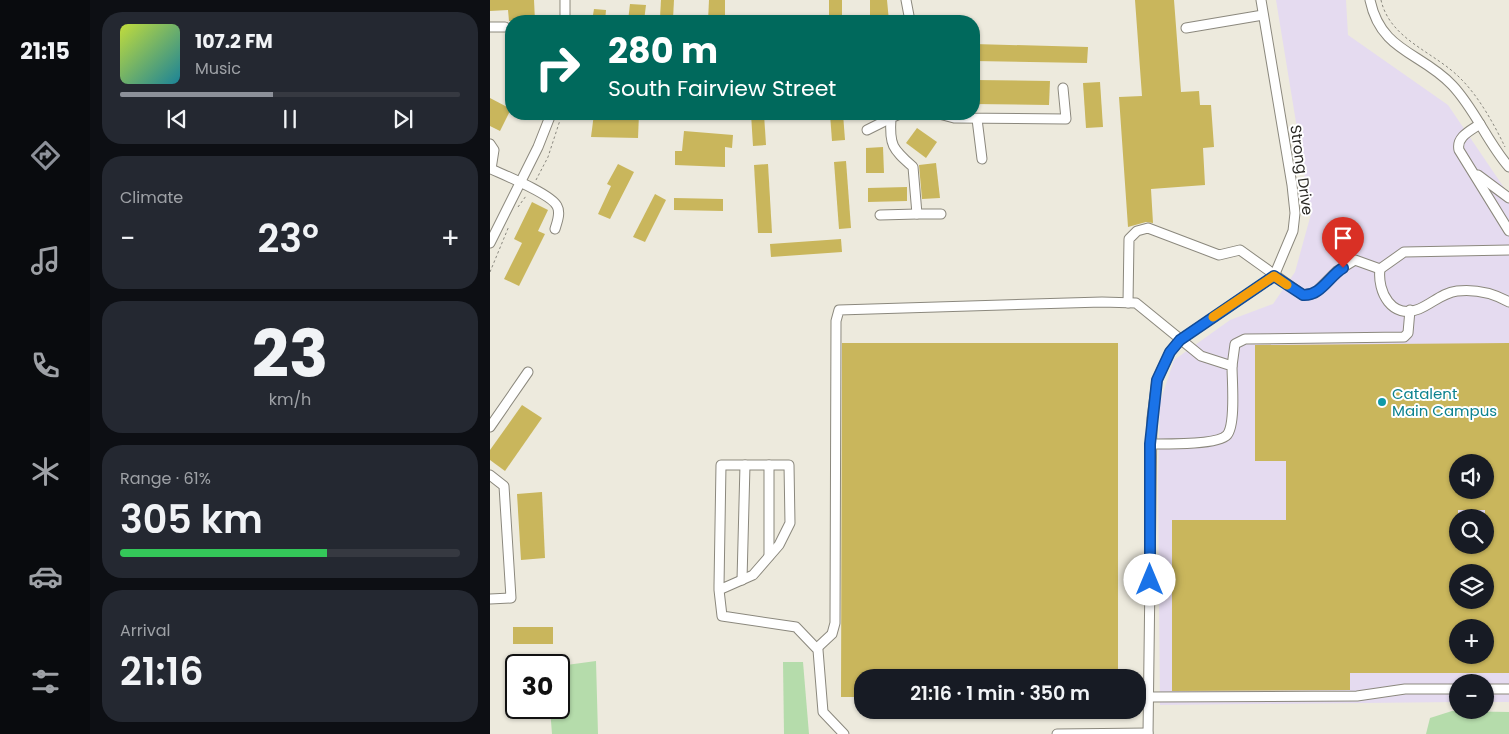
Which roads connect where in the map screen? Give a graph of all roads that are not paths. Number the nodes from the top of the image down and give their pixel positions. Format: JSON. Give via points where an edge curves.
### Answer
{"nodes":[{"id":1,"x":564,"y":0,"type":"edge"},
{"id":2,"x":906,"y":0,"type":"edge"},
{"id":3,"x":1260,"y":0,"type":"edge"},
{"id":4,"x":1370,"y":0,"type":"edge"},
{"id":5,"x":565,"y":15,"type":"edge"},
{"id":6,"x":909,"y":15,"type":"edge"},
{"id":7,"x":1263,"y":15,"type":"junction"},
{"id":8,"x":490,"y":27,"type":"edge"},
{"id":9,"x":505,"y":27,"type":"dead end"},
{"id":10,"x":1186,"y":28,"type":"dead end"},
{"id":11,"x":1063,"y":88,"type":"dead end"},
{"id":12,"x":980,"y":119,"type":"edge"},
{"id":13,"x":549,"y":120,"type":"edge"},
{"id":14,"x":887,"y":120,"type":"edge"},
{"id":15,"x":891,"y":120,"type":"edge"},
{"id":16,"x":977,"y":120,"type":"edge"},
{"id":17,"x":1480,"y":124,"type":"junction"},
{"id":18,"x":867,"y":130,"type":"dead end"},
{"id":19,"x":490,"y":144,"type":"edge"},
{"id":20,"x":982,"y":159,"type":"dead end"},
{"id":21,"x":1509,"y":167,"type":"edge"},
{"id":22,"x":490,"y":169,"type":"edge"},
{"id":23,"x":1473,"y":170,"type":"junction"},
{"id":24,"x":520,"y":182,"type":"junction"},
{"id":25,"x":1509,"y":198,"type":"edge"},
{"id":26,"x":880,"y":214,"type":"dead end"},
{"id":27,"x":917,"y":214,"type":"junction"},
{"id":28,"x":941,"y":214,"type":"dead end"},
{"id":29,"x":1508,"y":228,"type":"edge"},
{"id":30,"x":555,"y":229,"type":"dead end"},
{"id":31,"x":490,"y":243,"type":"edge"},
{"id":32,"x":1509,"y":250,"type":"edge"},
{"id":33,"x":1380,"y":269,"type":"junction"},
{"id":34,"x":1274,"y":276,"type":"junction"},
{"id":35,"x":1509,"y":302,"type":"edge"},
{"id":36,"x":1128,"y":303,"type":"junction"},
{"id":37,"x":1410,"y":310,"type":"junction"},
{"id":38,"x":1180,"y":340,"type":"junction"},
{"id":39,"x":1232,"y":366,"type":"junction"},
{"id":40,"x":528,"y":372,"type":"dead end"},
{"id":41,"x":490,"y":427,"type":"edge"},
{"id":42,"x":1150,"y":444,"type":"junction"},
{"id":43,"x":745,"y":465,"type":"junction"},
{"id":44,"x":769,"y":465,"type":"junction"},
{"id":45,"x":490,"y":475,"type":"edge"},
{"id":46,"x":769,"y":556,"type":"junction"},
{"id":47,"x":742,"y":580,"type":"junction"},
{"id":48,"x":720,"y":590,"type":"junction"},
{"id":49,"x":490,"y":599,"type":"edge"},
{"id":50,"x":817,"y":648,"type":"junction"},
{"id":51,"x":1449,"y":689,"type":"edge"},
{"id":52,"x":1494,"y":689,"type":"edge"},
{"id":53,"x":1509,"y":689,"type":"edge"},
{"id":54,"x":1149,"y":697,"type":"junction"},
{"id":55,"x":1148,"y":733,"type":"edge"},
{"id":56,"x":844,"y":734,"type":"edge"},
{"id":57,"x":1057,"y":734,"type":"edge"}],
"edges":[{"from":1,"to":5,"type":"street"},
{"from":2,"to":6,"type":"street"},
{"from":3,"to":7,"type":"street","name":"Strong Drive"},
{"from":4,"to":17,"type":"street","via":[[1373,14],[1384,34],[1451,84]]},
{"from":7,"to":10,"type":"street"},
{"from":7,"to":34,"type":"street","name":"Strong Drive","via":[[1296,213],[1291,240]]},
{"from":8,"to":9,"type":"street"},
{"from":11,"to":12,"type":"street","via":[[1066,120]]},
{"from":13,"to":24,"type":"street"},
{"from":14,"to":18,"type":"street"},
{"from":15,"to":27,"type":"street","via":[[893,149],[913,167]]},
{"from":16,"to":20,"type":"street"},
{"from":17,"to":21,"type":"street"},
{"from":17,"to":23,"type":"street","via":[[1458,144]]},
{"from":19,"to":22,"type":"street","via":[[494,150]]},
{"from":22,"to":24,"type":"street"},
{"from":23,"to":25,"type":"street"},
{"from":23,"to":29,"type":"street"},
{"from":24,"to":30,"type":"street","via":[[558,206]]},
{"from":24,"to":31,"type":"street"},
{"from":26,"to":27,"type":"street"},
{"from":27,"to":28,"type":"street"},
{"from":32,"to":33,"type":"street","via":[[1404,252]]},
{"from":33,"to":34,"type":"street","via":[[1355,260],[1337,271],[1316,293],[1308,295]]},
{"from":33,"to":37,"type":"street","via":[[1385,299],[1394,307]]},
{"from":34,"to":36,"type":"street","via":[[1240,250],[1219,254],[1148,228],[1137,231],[1129,239]]},
{"from":34,"to":38,"type":"street"},
{"from":35,"to":37,"type":"street","via":[[1476,290],[1455,291]]},
{"from":36,"to":38,"type":"street","via":[[1136,303]]},
{"from":36,"to":50,"type":"street","via":[[839,310],[836,321],[834,623],[832,634]]},
{"from":37,"to":39,"type":"street","via":[[1408,333],[1404,337],[1245,339],[1235,344]]},
{"from":38,"to":39,"type":"street","via":[[1201,356]]},
{"from":38,"to":42,"type":"street","via":[[1170,352],[1157,380]]},
{"from":39,"to":42,"type":"street","via":[[1232,422],[1226,436],[1194,442]]},
{"from":40,"to":41,"type":"street"},
{"from":42,"to":54,"type":"street"},
{"from":43,"to":44,"type":"street"},
{"from":43,"to":47,"type":"street"},
{"from":43,"to":48,"type":"street","via":[[721,466]]},
{"from":44,"to":46,"type":"street"},
{"from":44,"to":46,"type":"street","via":[[789,465],[790,523],[779,545]]},
{"from":45,"to":49,"type":"street","via":[[504,486],[511,598]]},
{"from":46,"to":47,"type":"street","via":[[753,575]]},
{"from":47,"to":48,"type":"street"},
{"from":48,"to":50,"type":"street","via":[[722,616],[796,627]]},
{"from":50,"to":56,"type":"street","via":[[822,712]]},
{"from":51,"to":54,"type":"street","via":[[1405,689],[1357,696]]},
{"from":52,"to":53,"type":"street"},
{"from":54,"to":55,"type":"street"},
{"from":55,"to":57,"type":"street"}]}
